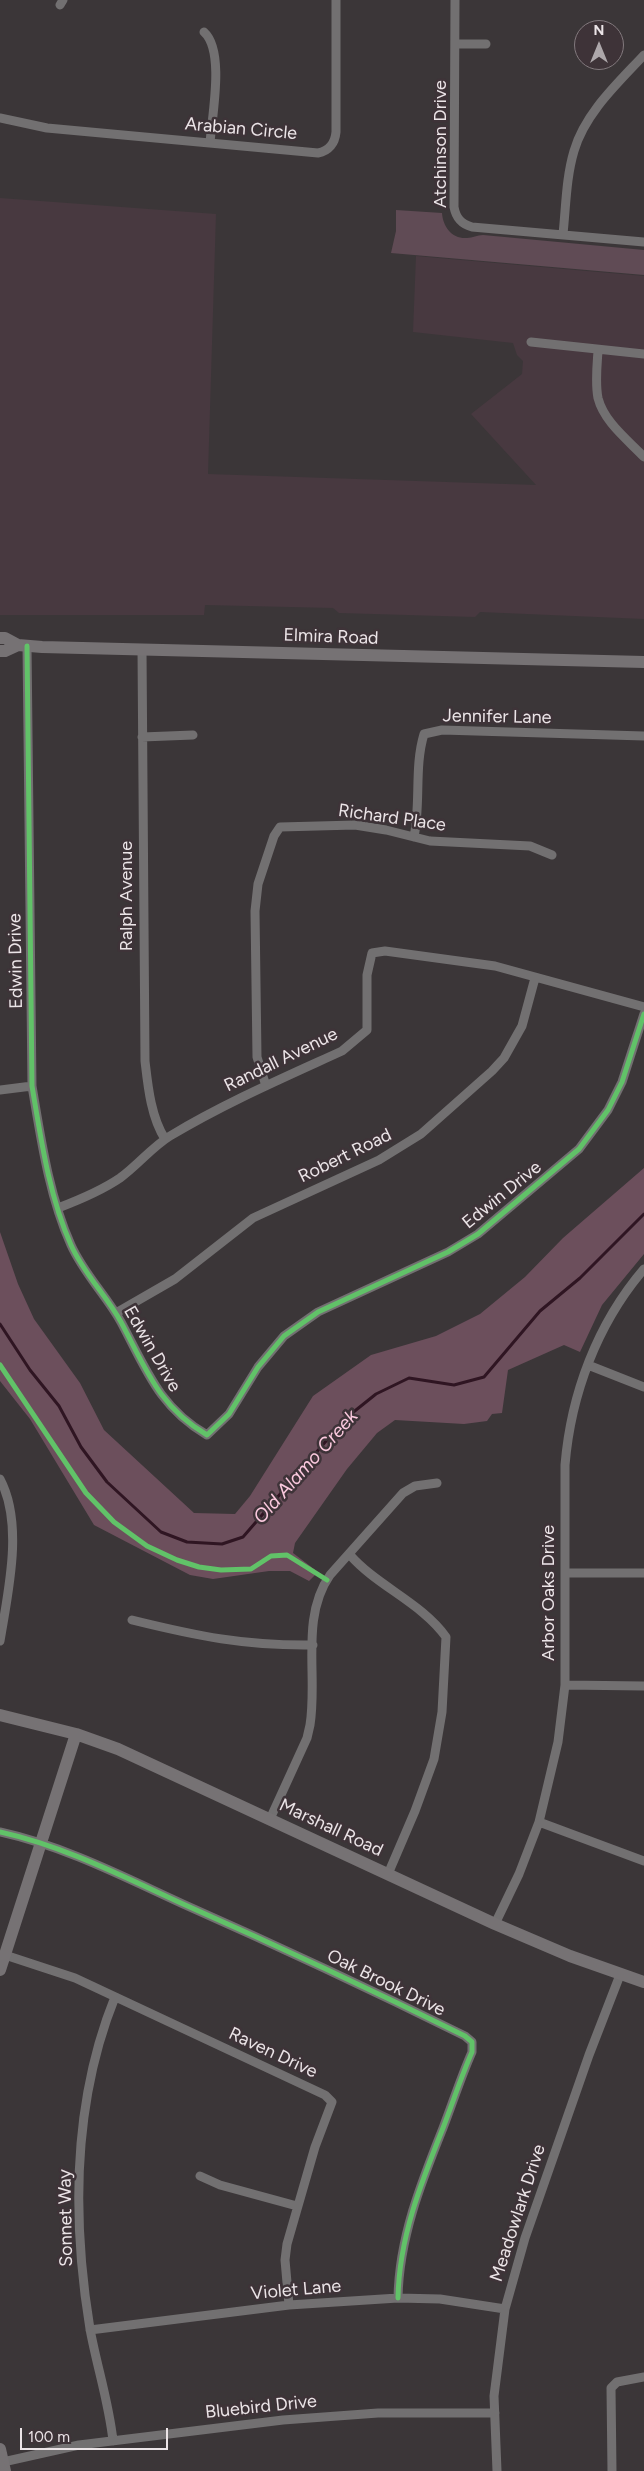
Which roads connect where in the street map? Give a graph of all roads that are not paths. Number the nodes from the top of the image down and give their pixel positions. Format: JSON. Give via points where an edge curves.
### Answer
{"nodes":[{"id":1,"x":336,"y":0,"type":"edge"},
{"id":2,"x":455,"y":0,"type":"edge"},
{"id":3,"x":204,"y":32,"type":"dead end"},
{"id":4,"x":457,"y":44,"type":"junction"},
{"id":5,"x":486,"y":44,"type":"dead end"},
{"id":6,"x":644,"y":55,"type":"edge"},
{"id":7,"x":0,"y":118,"type":"edge"},
{"id":8,"x":210,"y":142,"type":"junction"},
{"id":9,"x":563,"y":234,"type":"junction"},
{"id":10,"x":644,"y":242,"type":"edge"},
{"id":11,"x":531,"y":342,"type":"dead end"},
{"id":12,"x":598,"y":350,"type":"junction"},
{"id":13,"x":644,"y":354,"type":"edge"},
{"id":14,"x":644,"y":457,"type":"edge"},
{"id":15,"x":0,"y":638,"type":"edge"},
{"id":16,"x":23,"y":646,"type":"junction"},
{"id":17,"x":142,"y":649,"type":"junction"},
{"id":18,"x":0,"y":651,"type":"edge"},
{"id":19,"x":644,"y":662,"type":"edge"},
{"id":20,"x":193,"y":735,"type":"dead end"},
{"id":21,"x":142,"y":736,"type":"junction"},
{"id":22,"x":644,"y":736,"type":"edge"},
{"id":23,"x":414,"y":837,"type":"junction"},
{"id":24,"x":552,"y":855,"type":"dead end"},
{"id":25,"x":536,"y":978,"type":"junction"},
{"id":26,"x":644,"y":1007,"type":"edge"},
{"id":27,"x":644,"y":1014,"type":"edge"},
{"id":28,"x":32,"y":1086,"type":"junction"},
{"id":29,"x":266,"y":1086,"type":"junction"},
{"id":30,"x":0,"y":1090,"type":"edge"},
{"id":31,"x":165,"y":1139,"type":"junction"},
{"id":32,"x":58,"y":1208,"type":"junction"},
{"id":33,"x":644,"y":1269,"type":"edge"},
{"id":34,"x":116,"y":1313,"type":"junction"},
{"id":35,"x":588,"y":1365,"type":"junction"},
{"id":36,"x":644,"y":1387,"type":"edge"},
{"id":37,"x":0,"y":1479,"type":"edge"},
{"id":38,"x":437,"y":1483,"type":"dead end"},
{"id":39,"x":350,"y":1555,"type":"junction"},
{"id":40,"x":566,"y":1573,"type":"junction"},
{"id":41,"x":644,"y":1573,"type":"edge"},
{"id":42,"x":4,"y":1579,"type":"edge"},
{"id":43,"x":132,"y":1620,"type":"dead end"},
{"id":44,"x":0,"y":1641,"type":"edge"},
{"id":45,"x":312,"y":1645,"type":"junction"},
{"id":46,"x":565,"y":1685,"type":"junction"},
{"id":47,"x":644,"y":1686,"type":"edge"},
{"id":48,"x":0,"y":1715,"type":"edge"},
{"id":49,"x":76,"y":1734,"type":"junction"},
{"id":50,"x":270,"y":1818,"type":"junction"},
{"id":51,"x":538,"y":1822,"type":"junction"},
{"id":52,"x":0,"y":1832,"type":"edge"},
{"id":53,"x":40,"y":1842,"type":"junction"},
{"id":54,"x":644,"y":1862,"type":"edge"},
{"id":55,"x":388,"y":1874,"type":"junction"},
{"id":56,"x":495,"y":1924,"type":"junction"},
{"id":57,"x":5,"y":1955,"type":"junction"},
{"id":58,"x":0,"y":1970,"type":"edge"},
{"id":59,"x":620,"y":1975,"type":"junction"},
{"id":60,"x":644,"y":1982,"type":"edge"},
{"id":61,"x":116,"y":1997,"type":"junction"},
{"id":62,"x":200,"y":2176,"type":"dead end"},
{"id":63,"x":297,"y":2206,"type":"junction"},
{"id":64,"x":398,"y":2298,"type":"junction"},
{"id":65,"x":289,"y":2305,"type":"junction"},
{"id":66,"x":504,"y":2309,"type":"junction"},
{"id":67,"x":90,"y":2330,"type":"junction"},
{"id":68,"x":644,"y":2378,"type":"edge"},
{"id":69,"x":494,"y":2413,"type":"junction"},
{"id":70,"x":113,"y":2441,"type":"junction"},
{"id":71,"x":3,"y":2461,"type":"edge"},
{"id":72,"x":497,"y":2471,"type":"edge"},
{"id":73,"x":612,"y":2471,"type":"edge"}],
"edges":[{"from":1,"to":8,"type":"street","name":"Arabian Circle","via":[[336,132],[331,146],[318,153]]},
{"from":2,"to":4,"type":"street","name":"Atchinson Drive"},
{"from":3,"to":8,"type":"street","via":[[211,38],[215,55]]},
{"from":4,"to":5,"type":"street"},
{"from":4,"to":9,"type":"street","name":"Atchinson Drive","via":[[454,207],[458,218],[472,227]]},
{"from":6,"to":9,"type":"street","via":[[610,92],[582,131],[570,169]]},
{"from":7,"to":8,"type":"street","name":"Arabian Circle","via":[[47,128]]},
{"from":9,"to":10,"type":"street","name":"Atchinson Drive"},
{"from":11,"to":12,"type":"street"},
{"from":12,"to":13,"type":"street"},
{"from":12,"to":14,"type":"street","via":[[597,388],[603,410]]},
{"from":15,"to":16,"type":"street","name":"Elmira Road"},
{"from":16,"to":17,"type":"street","name":"Elmira Road"},
{"from":16,"to":18,"type":"street","name":"Elmira Road"},
{"from":16,"to":28,"type":"street","name":"Edwin Drive"},
{"from":17,"to":19,"type":"street","name":"Elmira Road"},
{"from":17,"to":21,"type":"street","name":"Ralph Avenue"},
{"from":20,"to":21,"type":"street"},
{"from":21,"to":31,"type":"street","name":"Ralph Avenue","via":[[145,1062],[148,1088],[159,1129]]},
{"from":22,"to":23,"type":"street","name":"Jennifer Lane","via":[[442,730],[424,734],[420,747]]},
{"from":23,"to":24,"type":"street","name":"Richard Place","via":[[456,843],[530,846]]},
{"from":23,"to":29,"type":"street","name":"Richard Place","via":[[354,825],[285,825],[276,832],[258,884],[256,911],[257,1057]]},
{"from":25,"to":26,"type":"street","name":"Randall Avenue"},
{"from":25,"to":29,"type":"street","name":"Randall Avenue","via":[[495,966],[385,951],[372,953],[367,975],[367,1030],[342,1051]]},
{"from":25,"to":34,"type":"street","name":"Robert Road","via":[[522,1026],[504,1058],[422,1134],[380,1160],[253,1218],[175,1279]]},
{"from":27,"to":34,"type":"street","name":"Edwin Drive","via":[[622,1082],[608,1110],[579,1149],[478,1234],[448,1252],[318,1312],[284,1336],[258,1367],[229,1414],[207,1435],[175,1413],[158,1392]]},
{"from":28,"to":30,"type":"street"},
{"from":28,"to":32,"type":"street","name":"Edwin Drive"},
{"from":29,"to":31,"type":"street","name":"Randall Avenue","via":[[231,1101]]},
{"from":31,"to":32,"type":"street","name":"Randall Avenue","via":[[120,1178]]},
{"from":32,"to":34,"type":"street","name":"Edwin Drive","via":[[71,1245],[86,1273]]},
{"from":33,"to":35,"type":"street","name":"Arbor Oaks Drive","via":[[628,1287],[603,1328]]},
{"from":35,"to":36,"type":"street"},
{"from":35,"to":40,"type":"street","name":"Arbor Oaks Drive","via":[[568,1435],[565,1465]]},
{"from":37,"to":42,"type":"street","via":[[12,1511],[14,1533]]},
{"from":38,"to":39,"type":"street","via":[[415,1486],[403,1493]]},
{"from":39,"to":45,"type":"street","via":[[320,1590],[315,1602]]},
{"from":39,"to":55,"type":"street","via":[[437,1626],[446,1637],[442,1712],[434,1758]]},
{"from":40,"to":41,"type":"street"},
{"from":40,"to":46,"type":"street","name":"Arbor Oaks Drive"},
{"from":42,"to":44,"type":"street"},
{"from":43,"to":45,"type":"street","via":[[220,1640]]},
{"from":45,"to":50,"type":"street","via":[[312,1711],[307,1738]]},
{"from":46,"to":47,"type":"street"},
{"from":46,"to":51,"type":"street","name":"Arbor Oaks Drive","via":[[558,1742]]},
{"from":48,"to":49,"type":"street","name":"Marshall Road"},
{"from":49,"to":50,"type":"street","name":"Marshall Road","via":[[146,1761]]},
{"from":49,"to":53,"type":"street"},
{"from":50,"to":55,"type":"street","name":"Marshall Road"},
{"from":51,"to":54,"type":"street"},
{"from":51,"to":56,"type":"street","name":"Arbor Oaks Drive","via":[[520,1874]]},
{"from":52,"to":53,"type":"street"},
{"from":53,"to":57,"type":"street"},
{"from":53,"to":64,"type":"street","name":"Oak Brook Drive","via":[[260,1938],[439,2023],[472,2042],[472,2052],[422,2182],[404,2241],[399,2264]]},
{"from":55,"to":56,"type":"street","name":"Marshall Road"},
{"from":56,"to":59,"type":"street","name":"Marshall Road"},
{"from":57,"to":58,"type":"street"},
{"from":57,"to":61,"type":"street","name":"Raven Drive","via":[[74,1978]]},
{"from":59,"to":60,"type":"street","name":"Marshall Road"},
{"from":59,"to":66,"type":"street","name":"Meadowlark Drive","via":[[525,2238]]},
{"from":61,"to":63,"type":"street","name":"Raven Drive","via":[[325,2095],[332,2102]]},
{"from":61,"to":67,"type":"street","name":"Sonnet Way","via":[[92,2066],[82,2124],[79,2203]]},
{"from":62,"to":63,"type":"street","via":[[220,2185]]},
{"from":63,"to":65,"type":"street","name":"Raven Drive","via":[[285,2260]]},
{"from":64,"to":65,"type":"street","name":"Violet Lane"},
{"from":64,"to":66,"type":"street","name":"Violet Lane","via":[[440,2299]]},
{"from":65,"to":67,"type":"street","name":"Violet Lane"},
{"from":66,"to":69,"type":"street","name":"Meadowlark Drive"},
{"from":67,"to":70,"type":"street","name":"Sonnet Way"},
{"from":68,"to":73,"type":"street","via":[[617,2382],[612,2388]]},
{"from":69,"to":70,"type":"street","name":"Bluebird Drive","via":[[378,2412]]},
{"from":69,"to":72,"type":"street","name":"Meadowlark Drive"},
{"from":70,"to":71,"type":"street","name":"Bluebird Drive"}]}
